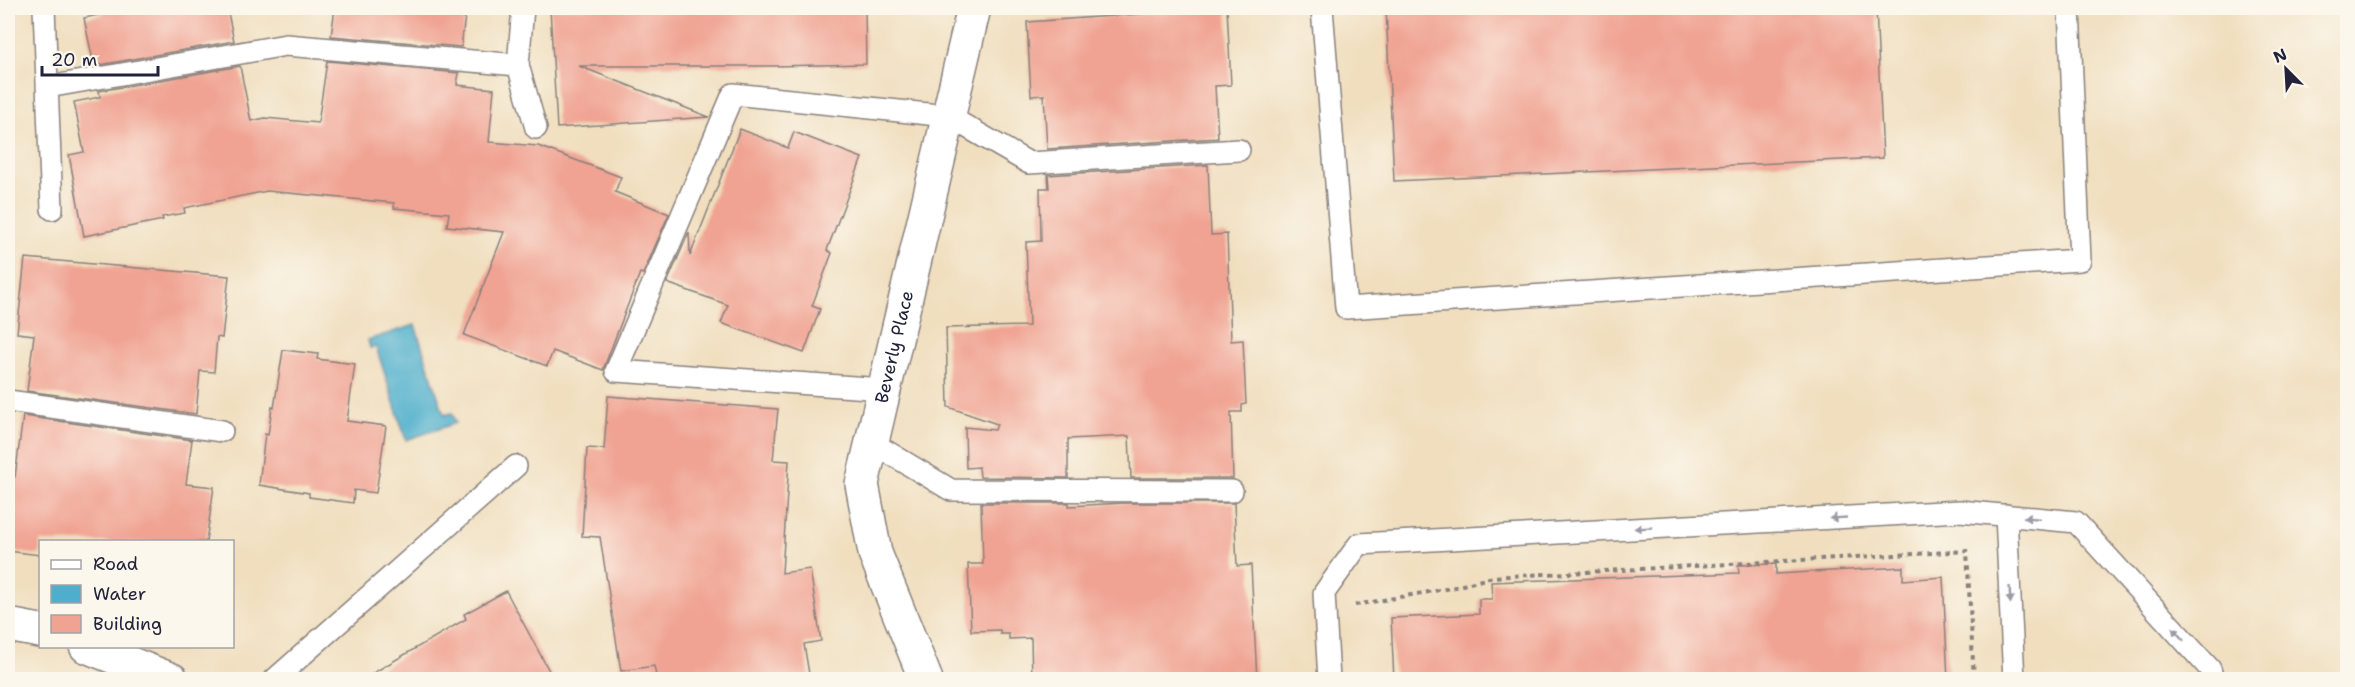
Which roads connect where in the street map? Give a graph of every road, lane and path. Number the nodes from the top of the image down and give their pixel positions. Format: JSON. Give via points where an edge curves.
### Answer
{"nodes":[{"id":1,"x":44,"y":8,"type":"edge"},
{"id":2,"x":523,"y":8,"type":"edge"},
{"id":3,"x":974,"y":8,"type":"edge"},
{"id":4,"x":1322,"y":8,"type":"edge"},
{"id":5,"x":2069,"y":8,"type":"edge"},
{"id":6,"x":518,"y":65,"type":"junction"},
{"id":7,"x":48,"y":87,"type":"junction"},
{"id":8,"x":948,"y":116,"type":"junction"},
{"id":9,"x":536,"y":128,"type":"dead end"},
{"id":10,"x":1239,"y":150,"type":"dead end"},
{"id":11,"x":52,"y":209,"type":"dead end"},
{"id":12,"x":884,"y":389,"type":"junction"},
{"id":13,"x":8,"y":401,"type":"edge"},
{"id":14,"x":222,"y":431,"type":"dead end"},
{"id":15,"x":872,"y":442,"type":"junction"},
{"id":16,"x":516,"y":466,"type":"dead end"},
{"id":17,"x":1232,"y":491,"type":"dead end"},
{"id":18,"x":2006,"y":515,"type":"junction"},
{"id":19,"x":1354,"y":616,"type":"dead end"},
{"id":20,"x":8,"y":625,"type":"edge"},
{"id":21,"x":39,"y":631,"type":"edge"},
{"id":22,"x":91,"y":648,"type":"edge"},
{"id":23,"x":172,"y":680,"type":"edge"},
{"id":24,"x":274,"y":680,"type":"edge"},
{"id":25,"x":926,"y":680,"type":"edge"},
{"id":26,"x":1329,"y":680,"type":"edge"},
{"id":27,"x":1974,"y":680,"type":"edge"},
{"id":28,"x":2014,"y":680,"type":"edge"},
{"id":29,"x":2213,"y":680,"type":"edge"}],
"edges":[{"from":1,"to":7,"type":"lane"},
{"from":2,"to":6,"type":"lane"},
{"from":3,"to":8,"type":"street","name":"Beverly Place"},
{"from":4,"to":5,"type":"lane","via":[[1346,308],[2080,260]]},
{"from":6,"to":7,"type":"lane","via":[[286,45]]},
{"from":6,"to":9,"type":"lane"},
{"from":7,"to":11,"type":"lane"},
{"from":8,"to":10,"type":"lane","via":[[1029,163]]},
{"from":8,"to":12,"type":"street","name":"Beverly Place"},
{"from":8,"to":12,"type":"lane","via":[[733,94],[616,371]]},
{"from":12,"to":15,"type":"street","name":"Beverly Place"},
{"from":13,"to":14,"type":"lane"},
{"from":15,"to":17,"type":"lane","via":[[951,490]]},
{"from":15,"to":25,"type":"street","name":"Beverly Place","via":[[862,484],[875,553]]},
{"from":16,"to":24,"type":"lane"},
{"from":18,"to":26,"type":"lane","one_way":true,"via":[[1960,511],[1359,544],[1324,593]]},
{"from":18,"to":28,"type":"lane","one_way":true},
{"from":29,"to":18,"type":"lane","one_way":true,"via":[[2210,669],[2076,522]]},
{"from":19,"to":27,"type":"path","via":[[1354,605],[1492,577],[1967,551]]},
{"from":20,"to":21,"type":"street"},
{"from":22,"to":23,"type":"street"}]}
